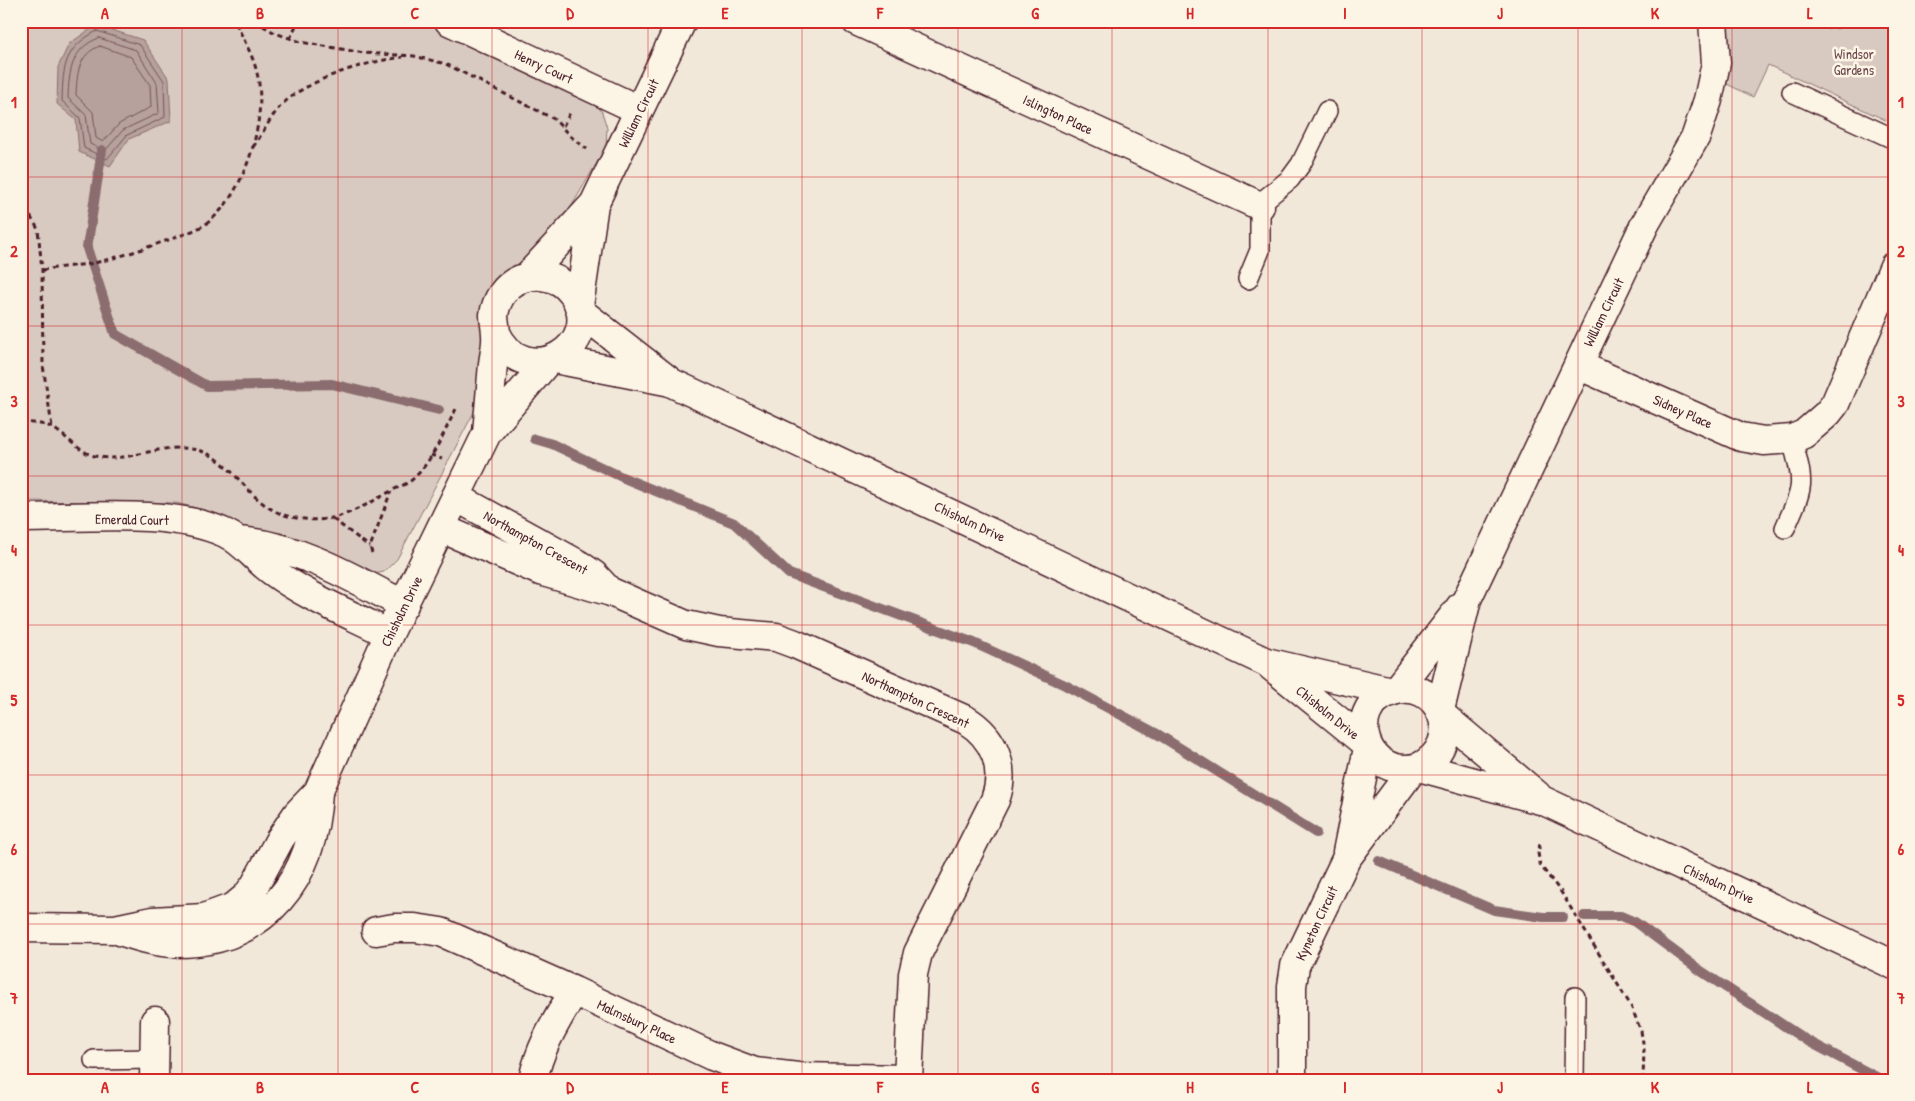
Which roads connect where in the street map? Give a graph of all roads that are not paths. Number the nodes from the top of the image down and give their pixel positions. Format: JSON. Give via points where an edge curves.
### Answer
{"nodes":[{"id":1,"x":449,"y":21,"type":"edge"},
{"id":2,"x":682,"y":21,"type":"edge"},
{"id":3,"x":856,"y":21,"type":"edge"},
{"id":4,"x":1725,"y":24,"type":"edge"},
{"id":5,"x":1792,"y":92,"type":"dead end"},
{"id":6,"x":639,"y":110,"type":"junction"},
{"id":7,"x":1327,"y":111,"type":"dead end"},
{"id":8,"x":1894,"y":138,"type":"edge"},
{"id":9,"x":594,"y":204,"type":"junction"},
{"id":10,"x":1260,"y":206,"type":"junction"},
{"id":11,"x":1894,"y":266,"type":"edge"},
{"id":12,"x":527,"y":276,"type":"junction"},
{"id":13,"x":1248,"y":279,"type":"dead end"},
{"id":14,"x":580,"y":309,"type":"junction"},
{"id":15,"x":496,"y":333,"type":"junction"},
{"id":16,"x":551,"y":360,"type":"junction"},
{"id":17,"x":1578,"y":365,"type":"junction"},
{"id":18,"x":672,"y":383,"type":"junction"},
{"id":19,"x":487,"y":433,"type":"junction"},
{"id":20,"x":1792,"y":439,"type":"junction"},
{"id":21,"x":456,"y":497,"type":"junction"},
{"id":22,"x":21,"y":518,"type":"edge"},
{"id":23,"x":441,"y":528,"type":"junction"},
{"id":24,"x":1785,"y":528,"type":"dead end"},
{"id":25,"x":239,"y":540,"type":"junction"},
{"id":26,"x":611,"y":592,"type":"junction"},
{"id":27,"x":1467,"y":599,"type":"junction"},
{"id":28,"x":404,"y":604,"type":"junction"},
{"id":29,"x":389,"y":634,"type":"junction"},
{"id":30,"x":1266,"y":662,"type":"junction"},
{"id":31,"x":1393,"y":691,"type":"junction"},
{"id":32,"x":1441,"y":713,"type":"junction"},
{"id":33,"x":1367,"y":745,"type":"junction"},
{"id":34,"x":1416,"y":768,"type":"junction"},
{"id":35,"x":1544,"y":801,"type":"junction"},
{"id":36,"x":1346,"y":859,"type":"junction"},
{"id":37,"x":21,"y":928,"type":"edge"},
{"id":38,"x":376,"y":931,"type":"dead end"},
{"id":39,"x":1894,"y":965,"type":"edge"},
{"id":40,"x":574,"y":991,"type":"junction"},
{"id":41,"x":1574,"y":997,"type":"dead end"},
{"id":42,"x":154,"y":1021,"type":"dead end"},
{"id":43,"x":94,"y":1060,"type":"dead end"},
{"id":44,"x":154,"y":1070,"type":"edge"},
{"id":45,"x":908,"y":1079,"type":"edge"},
{"id":46,"x":533,"y":1080,"type":"edge"},
{"id":47,"x":1292,"y":1080,"type":"edge"},
{"id":48,"x":1574,"y":1080,"type":"edge"}],
"edges":[{"from":1,"to":6,"type":"street","name":"Henry Court"},
{"from":2,"to":6,"type":"street","name":"William Circuit"},
{"from":3,"to":10,"type":"street","name":"Islington Place"},
{"from":4,"to":17,"type":"street","name":"William Circuit","via":[[1708,100],[1696,136],[1645,224]]},
{"from":5,"to":8,"type":"lane"},
{"from":6,"to":9,"type":"street","name":"William Circuit"},
{"from":7,"to":10,"type":"lane","via":[[1301,164],[1290,179]]},
{"from":9,"to":12,"type":"street","name":"William Circuit"},
{"from":9,"to":14,"type":"street","name":"William Circuit"},
{"from":10,"to":13,"type":"lane","via":[[1260,250]]},
{"from":11,"to":20,"type":"street","name":"Sidney Place","via":[[1835,404],[1810,429]]},
{"from":12,"to":14,"type":"street","via":[[546,276],[563,283]]},
{"from":12,"to":15,"type":"street","via":[[511,285],[499,298],[494,315]]},
{"from":14,"to":16,"type":"street","via":[[581,326],[576,340],[567,351]]},
{"from":14,"to":18,"type":"street","name":"Chisholm Drive"},
{"from":15,"to":16,"type":"street","via":[[506,348],[520,359]]},
{"from":15,"to":19,"type":"street","name":"Chisholm Drive"},
{"from":16,"to":18,"type":"street","name":"Chisholm Drive"},
{"from":16,"to":19,"type":"street","name":"Chisholm Drive"},
{"from":17,"to":20,"type":"street","name":"Sidney Place","via":[[1741,437],[1764,441]]},
{"from":17,"to":27,"type":"street","name":"William Circuit"},
{"from":18,"to":30,"type":"street","name":"Chisholm Drive"},
{"from":19,"to":21,"type":"street","name":"Chisholm Drive"},
{"from":20,"to":24,"type":"lane","via":[[1802,483]]},
{"from":21,"to":23,"type":"street","name":"Chisholm Drive"},
{"from":21,"to":26,"type":"street","name":"Northampton Crescent","via":[[572,560]]},
{"from":22,"to":25,"type":"street","name":"Emerald Court","via":[[154,517],[206,526]]},
{"from":23,"to":26,"type":"street","name":"Northampton Crescent","via":[[540,571]]},
{"from":23,"to":28,"type":"street","name":"Chisholm Drive"},
{"from":25,"to":28,"type":"street","name":"Emerald Court","via":[[263,543],[311,559]]},
{"from":25,"to":29,"type":"street","name":"Emerald Court","via":[[272,571]]},
{"from":26,"to":45,"type":"street","name":"Northampton Crescent","via":[[686,625],[718,632],[776,637],[795,644],[966,720],[990,742],[999,770],[998,794],[918,953],[913,974]]},
{"from":27,"to":31,"type":"street","name":"William Circuit"},
{"from":27,"to":32,"type":"street","name":"William Circuit"},
{"from":28,"to":29,"type":"street","name":"Chisholm Drive"},
{"from":29,"to":37,"type":"street","name":"Chisholm Drive","via":[[318,792],[280,838],[256,886],[234,907],[204,918],[153,921],[115,929]]},
{"from":30,"to":31,"type":"street","name":"Chisholm Drive"},
{"from":30,"to":33,"type":"street","name":"Chisholm Drive"},
{"from":31,"to":32,"type":"street","via":[[1421,693],[1429,697]]},
{"from":31,"to":33,"type":"street","via":[[1377,700],[1368,712],[1364,727]]},
{"from":32,"to":34,"type":"street","via":[[1445,731],[1442,746],[1432,759]]},
{"from":32,"to":35,"type":"street","name":"Chisholm Drive"},
{"from":33,"to":34,"type":"street","via":[[1379,762],[1387,766],[1404,770]]},
{"from":33,"to":36,"type":"street","name":"Kyneton Circuit"},
{"from":34,"to":35,"type":"street","name":"Chisholm Drive"},
{"from":34,"to":36,"type":"street","name":"Kyneton Circuit"},
{"from":35,"to":39,"type":"street","name":"Chisholm Drive"},
{"from":36,"to":47,"type":"street","name":"Kyneton Circuit","via":[[1295,966]]},
{"from":38,"to":40,"type":"street","name":"Malmsbury Place","via":[[408,928],[441,932]]},
{"from":40,"to":45,"type":"street","name":"Malmsbury Place","via":[[712,1056],[755,1072],[798,1077]]},
{"from":40,"to":46,"type":"street","via":[[538,1055]]},
{"from":41,"to":48,"type":"lane"},
{"from":42,"to":44,"type":"street"},
{"from":43,"to":44,"type":"lane"}]}
